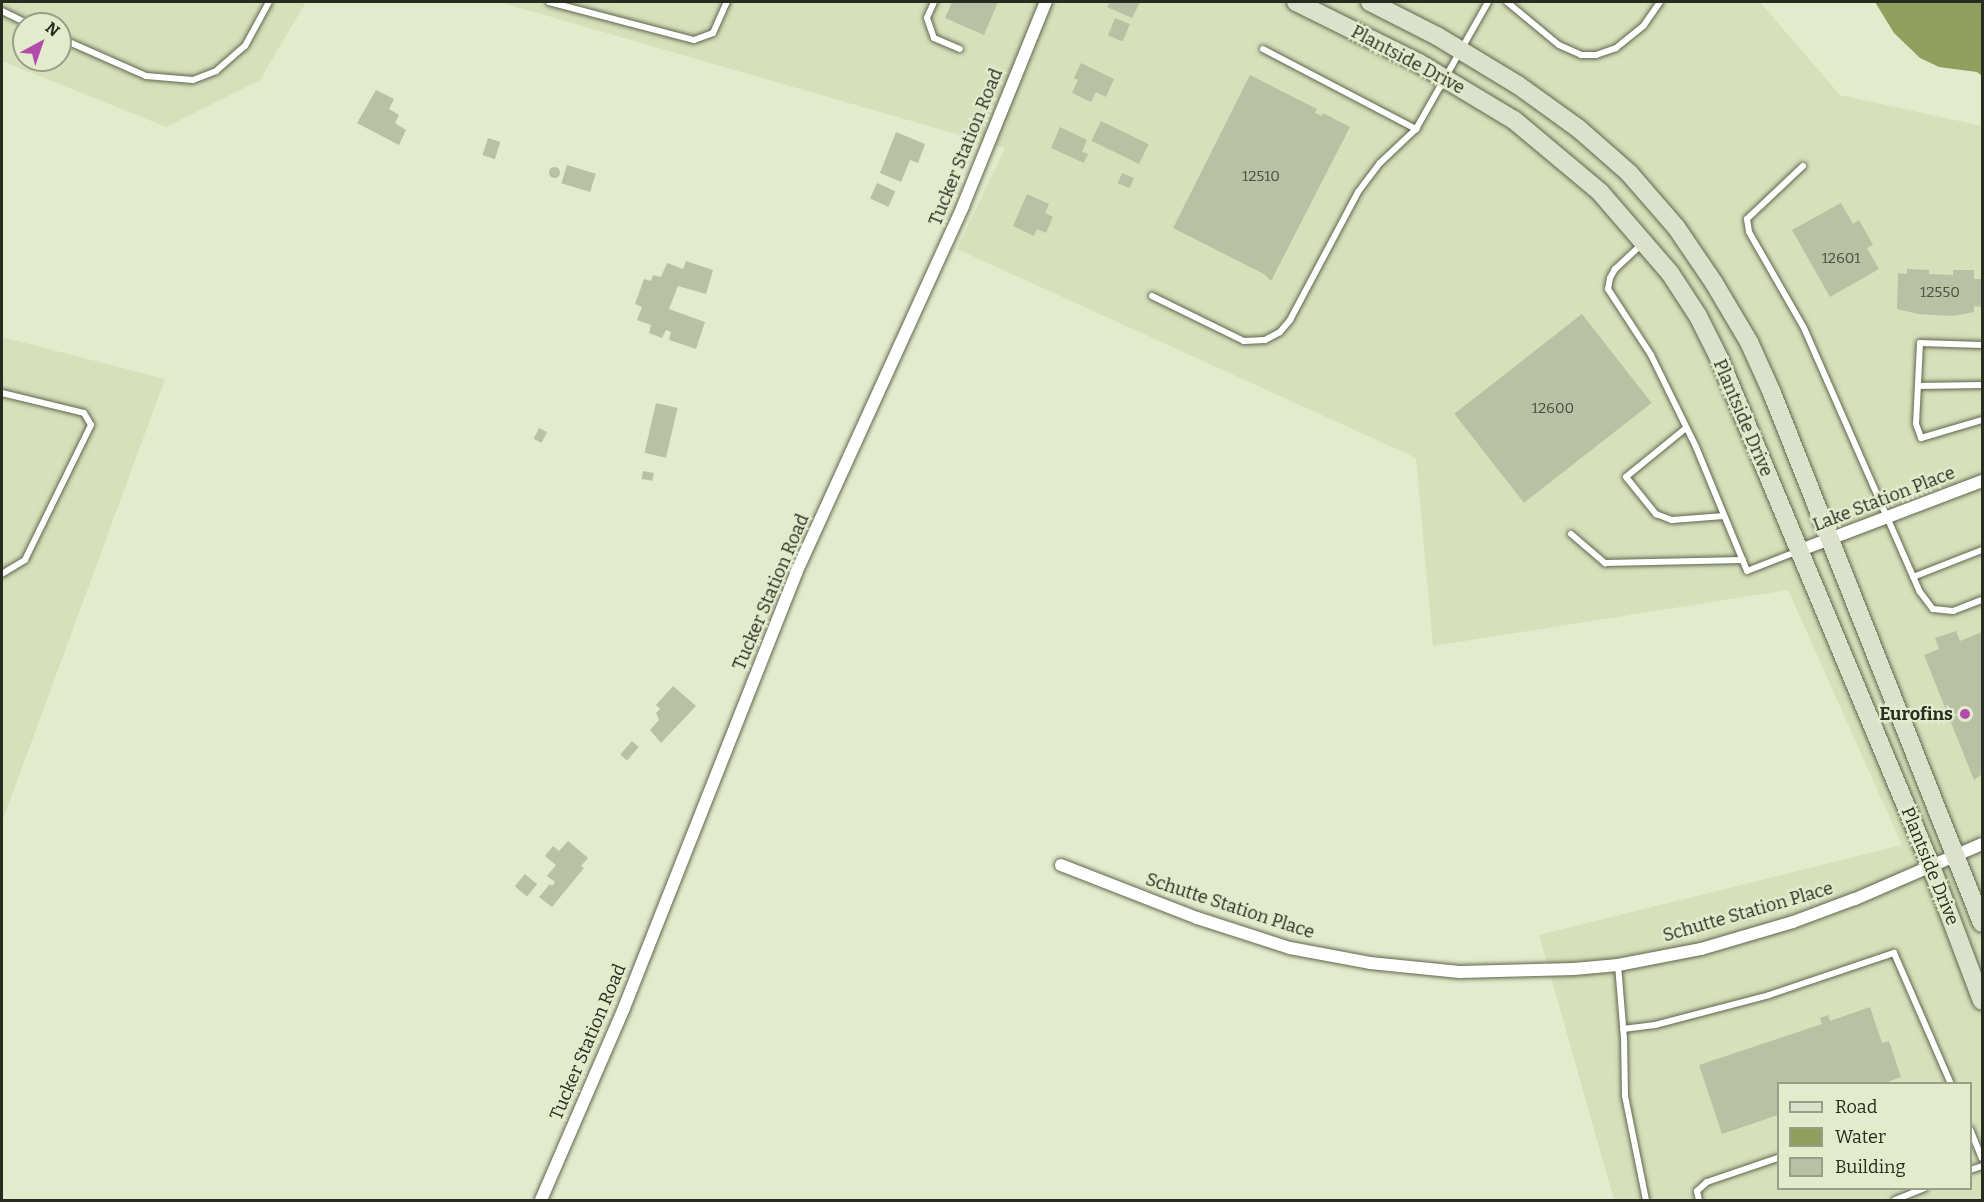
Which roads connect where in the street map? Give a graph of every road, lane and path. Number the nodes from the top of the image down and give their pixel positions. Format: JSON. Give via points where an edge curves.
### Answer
{"nodes":[{"id":1,"x":269,"y":2,"type":"edge"},
{"id":2,"x":549,"y":2,"type":"edge"},
{"id":3,"x":727,"y":2,"type":"edge"},
{"id":4,"x":934,"y":2,"type":"edge"},
{"id":5,"x":1046,"y":2,"type":"edge"},
{"id":6,"x":1296,"y":2,"type":"edge"},
{"id":7,"x":1370,"y":2,"type":"edge"},
{"id":8,"x":1488,"y":2,"type":"edge"},
{"id":9,"x":1507,"y":2,"type":"edge"},
{"id":10,"x":1660,"y":2,"type":"edge"},
{"id":11,"x":72,"y":43,"type":"edge"},
{"id":12,"x":960,"y":49,"type":"dead end"},
{"id":13,"x":1263,"y":49,"type":"dead end"},
{"id":14,"x":1461,"y":51,"type":"junction"},
{"id":15,"x":1444,"y":78,"type":"junction"},
{"id":16,"x":1416,"y":129,"type":"junction"},
{"id":17,"x":1803,"y":166,"type":"dead end"},
{"id":18,"x":1644,"y":242,"type":"junction"},
{"id":19,"x":1152,"y":296,"type":"dead end"},
{"id":20,"x":1983,"y":345,"type":"edge"},
{"id":21,"x":1983,"y":385,"type":"edge"},
{"id":22,"x":1918,"y":386,"type":"junction"},
{"id":23,"x":2,"y":393,"type":"edge"},
{"id":24,"x":1983,"y":420,"type":"edge"},
{"id":25,"x":1686,"y":428,"type":"junction"},
{"id":26,"x":1983,"y":481,"type":"edge"},
{"id":27,"x":1724,"y":516,"type":"junction"},
{"id":28,"x":1885,"y":518,"type":"junction"},
{"id":29,"x":1571,"y":534,"type":"dead end"},
{"id":30,"x":1832,"y":538,"type":"junction"},
{"id":31,"x":1983,"y":550,"type":"edge"},
{"id":32,"x":1798,"y":551,"type":"junction"},
{"id":33,"x":1743,"y":560,"type":"junction"},
{"id":34,"x":2,"y":574,"type":"edge"},
{"id":35,"x":1913,"y":577,"type":"junction"},
{"id":36,"x":1983,"y":600,"type":"edge"},
{"id":37,"x":1983,"y":844,"type":"edge"},
{"id":38,"x":1956,"y":855,"type":"junction"},
{"id":39,"x":1061,"y":865,"type":"dead end"},
{"id":40,"x":1931,"y":866,"type":"junction"},
{"id":41,"x":1983,"y":923,"type":"edge"},
{"id":42,"x":1618,"y":965,"type":"junction"},
{"id":43,"x":1983,"y":1001,"type":"edge"},
{"id":44,"x":1623,"y":1029,"type":"junction"},
{"id":45,"x":1952,"y":1082,"type":"edge"},
{"id":46,"x":1972,"y":1131,"type":"edge"},
{"id":47,"x":1983,"y":1158,"type":"edge"},
{"id":48,"x":1777,"y":1159,"type":"edge"},
{"id":49,"x":1920,"y":1190,"type":"edge"},
{"id":50,"x":541,"y":1200,"type":"edge"},
{"id":51,"x":1646,"y":1200,"type":"edge"},
{"id":52,"x":1699,"y":1200,"type":"edge"},
{"id":53,"x":1895,"y":1200,"type":"edge"}],
"edges":[{"from":1,"to":11,"type":"lane","via":[[245,46],[216,71],[193,80],[146,76]]},
{"from":2,"to":3,"type":"lane","via":[[694,40],[713,33]]},
{"from":4,"to":12,"type":"lane","via":[[927,18],[934,38]]},
{"from":5,"to":50,"type":"street","name":"Tucker Station Road","via":[[963,206],[796,573],[624,1008]]},
{"from":6,"to":15,"type":"street","name":"Plantside Drive"},
{"from":7,"to":14,"type":"street","name":"Plantside Drive"},
{"from":8,"to":14,"type":"lane"},
{"from":9,"to":10,"type":"lane","via":[[1559,45],[1581,55],[1616,48],[1644,25]]},
{"from":13,"to":16,"type":"lane"},
{"from":14,"to":15,"type":"lane"},
{"from":14,"to":30,"type":"street","name":"Plantside Drive","via":[[1518,85],[1579,129],[1629,173],[1676,228],[1749,342]]},
{"from":15,"to":16,"type":"lane"},
{"from":15,"to":18,"type":"street","name":"Plantside Drive","via":[[1514,120],[1555,152],[1600,192]]},
{"from":16,"to":19,"type":"lane","via":[[1380,163],[1358,192],[1280,332],[1265,340],[1244,341]]},
{"from":17,"to":28,"type":"lane","via":[[1747,219],[1749,232],[1804,327]]},
{"from":18,"to":25,"type":"lane","via":[[1615,269],[1608,289],[1652,355]]},
{"from":18,"to":32,"type":"street","name":"Plantside Drive","via":[[1698,316],[1719,358]]},
{"from":20,"to":22,"type":"lane","via":[[1920,343]]},
{"from":21,"to":22,"type":"lane"},
{"from":22,"to":24,"type":"lane","via":[[1916,424],[1921,438]]},
{"from":23,"to":34,"type":"lane","via":[[84,413],[91,425],[25,560]]},
{"from":25,"to":27,"type":"lane"},
{"from":25,"to":27,"type":"lane","via":[[1626,477],[1656,514],[1672,520]]},
{"from":26,"to":28,"type":"street","name":"Lake Station Place"},
{"from":27,"to":33,"type":"lane"},
{"from":28,"to":30,"type":"street","name":"Lake Station Place"},
{"from":28,"to":35,"type":"lane"},
{"from":29,"to":33,"type":"lane","via":[[1605,562]]},
{"from":30,"to":32,"type":"street","name":"Lake Station Place"},
{"from":30,"to":38,"type":"street","name":"Plantside Drive"},
{"from":31,"to":35,"type":"lane"},
{"from":32,"to":33,"type":"lane","via":[[1747,571]]},
{"from":32,"to":40,"type":"street","name":"Plantside Drive"},
{"from":35,"to":36,"type":"lane","via":[[1932,609],[1953,611]]},
{"from":37,"to":38,"type":"street","name":"Schutte Station Place"},
{"from":38,"to":40,"type":"street","name":"Schutte Station Place"},
{"from":38,"to":41,"type":"street","name":"Plantside Drive"},
{"from":39,"to":42,"type":"street","name":"Schutte Station Place","via":[[1197,918],[1290,948],[1370,963],[1460,972]]},
{"from":40,"to":42,"type":"street","name":"Schutte Station Place","via":[[1793,922],[1701,949]]},
{"from":40,"to":43,"type":"street","name":"Plantside Drive"},
{"from":42,"to":44,"type":"lane"},
{"from":44,"to":45,"type":"lane","via":[[1655,1025],[1769,995],[1894,953]]},
{"from":44,"to":51,"type":"lane","via":[[1625,1096]]},
{"from":46,"to":47,"type":"lane"},
{"from":48,"to":52,"type":"lane","via":[[1707,1182],[1696,1191]]},
{"from":49,"to":53,"type":"lane"}]}
